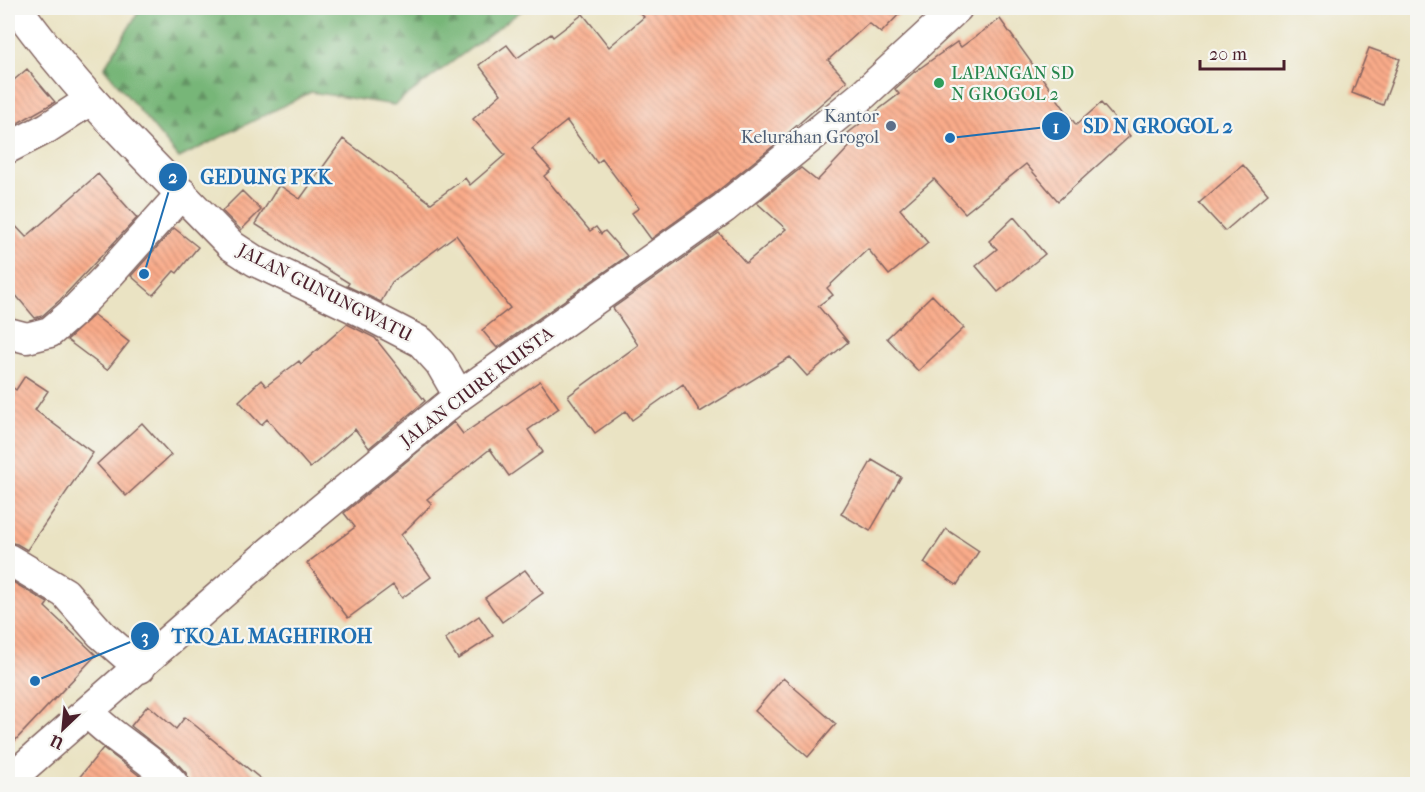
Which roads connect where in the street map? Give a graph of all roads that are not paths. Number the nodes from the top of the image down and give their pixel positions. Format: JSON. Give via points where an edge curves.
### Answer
{"nodes":[{"id":1,"x":17,"y":8,"type":"edge"},
{"id":2,"x":957,"y":8,"type":"edge"},
{"id":3,"x":90,"y":100,"type":"junction"},
{"id":4,"x":8,"y":148,"type":"edge"},
{"id":5,"x":182,"y":194,"type":"junction"},
{"id":6,"x":8,"y":333,"type":"edge"},
{"id":7,"x":459,"y":396,"type":"junction"},
{"id":8,"x":8,"y":559,"type":"edge"},
{"id":9,"x":140,"y":668,"type":"junction"},
{"id":10,"x":88,"y":712,"type":"junction"},
{"id":11,"x":8,"y":781,"type":"edge"},
{"id":12,"x":173,"y":784,"type":"edge"}],
"edges":[{"from":1,"to":3,"type":"street","name":"JALAN GUNUNGWATU"},
{"from":2,"to":7,"type":"street","name":"JALAN CIURE KUISTA","via":[[864,94],[724,208]]},
{"from":3,"to":4,"type":"street"},
{"from":3,"to":5,"type":"street","name":"JALAN GUNUNGWATU"},
{"from":5,"to":6,"type":"street","via":[[50,332],[27,338]]},
{"from":5,"to":7,"type":"street","name":"JALAN GUNUNGWATU","via":[[232,246],[255,261],[422,342]]},
{"from":7,"to":9,"type":"street","name":"JALAN CIURE KUISTA","via":[[272,550]]},
{"from":8,"to":9,"type":"street","via":[[57,586],[101,634]]},
{"from":9,"to":10,"type":"street","name":"JALAN CIURE KUISTA"},
{"from":10,"to":11,"type":"street","name":"JALAN CIURE KUISTA"},
{"from":10,"to":12,"type":"street"}]}
